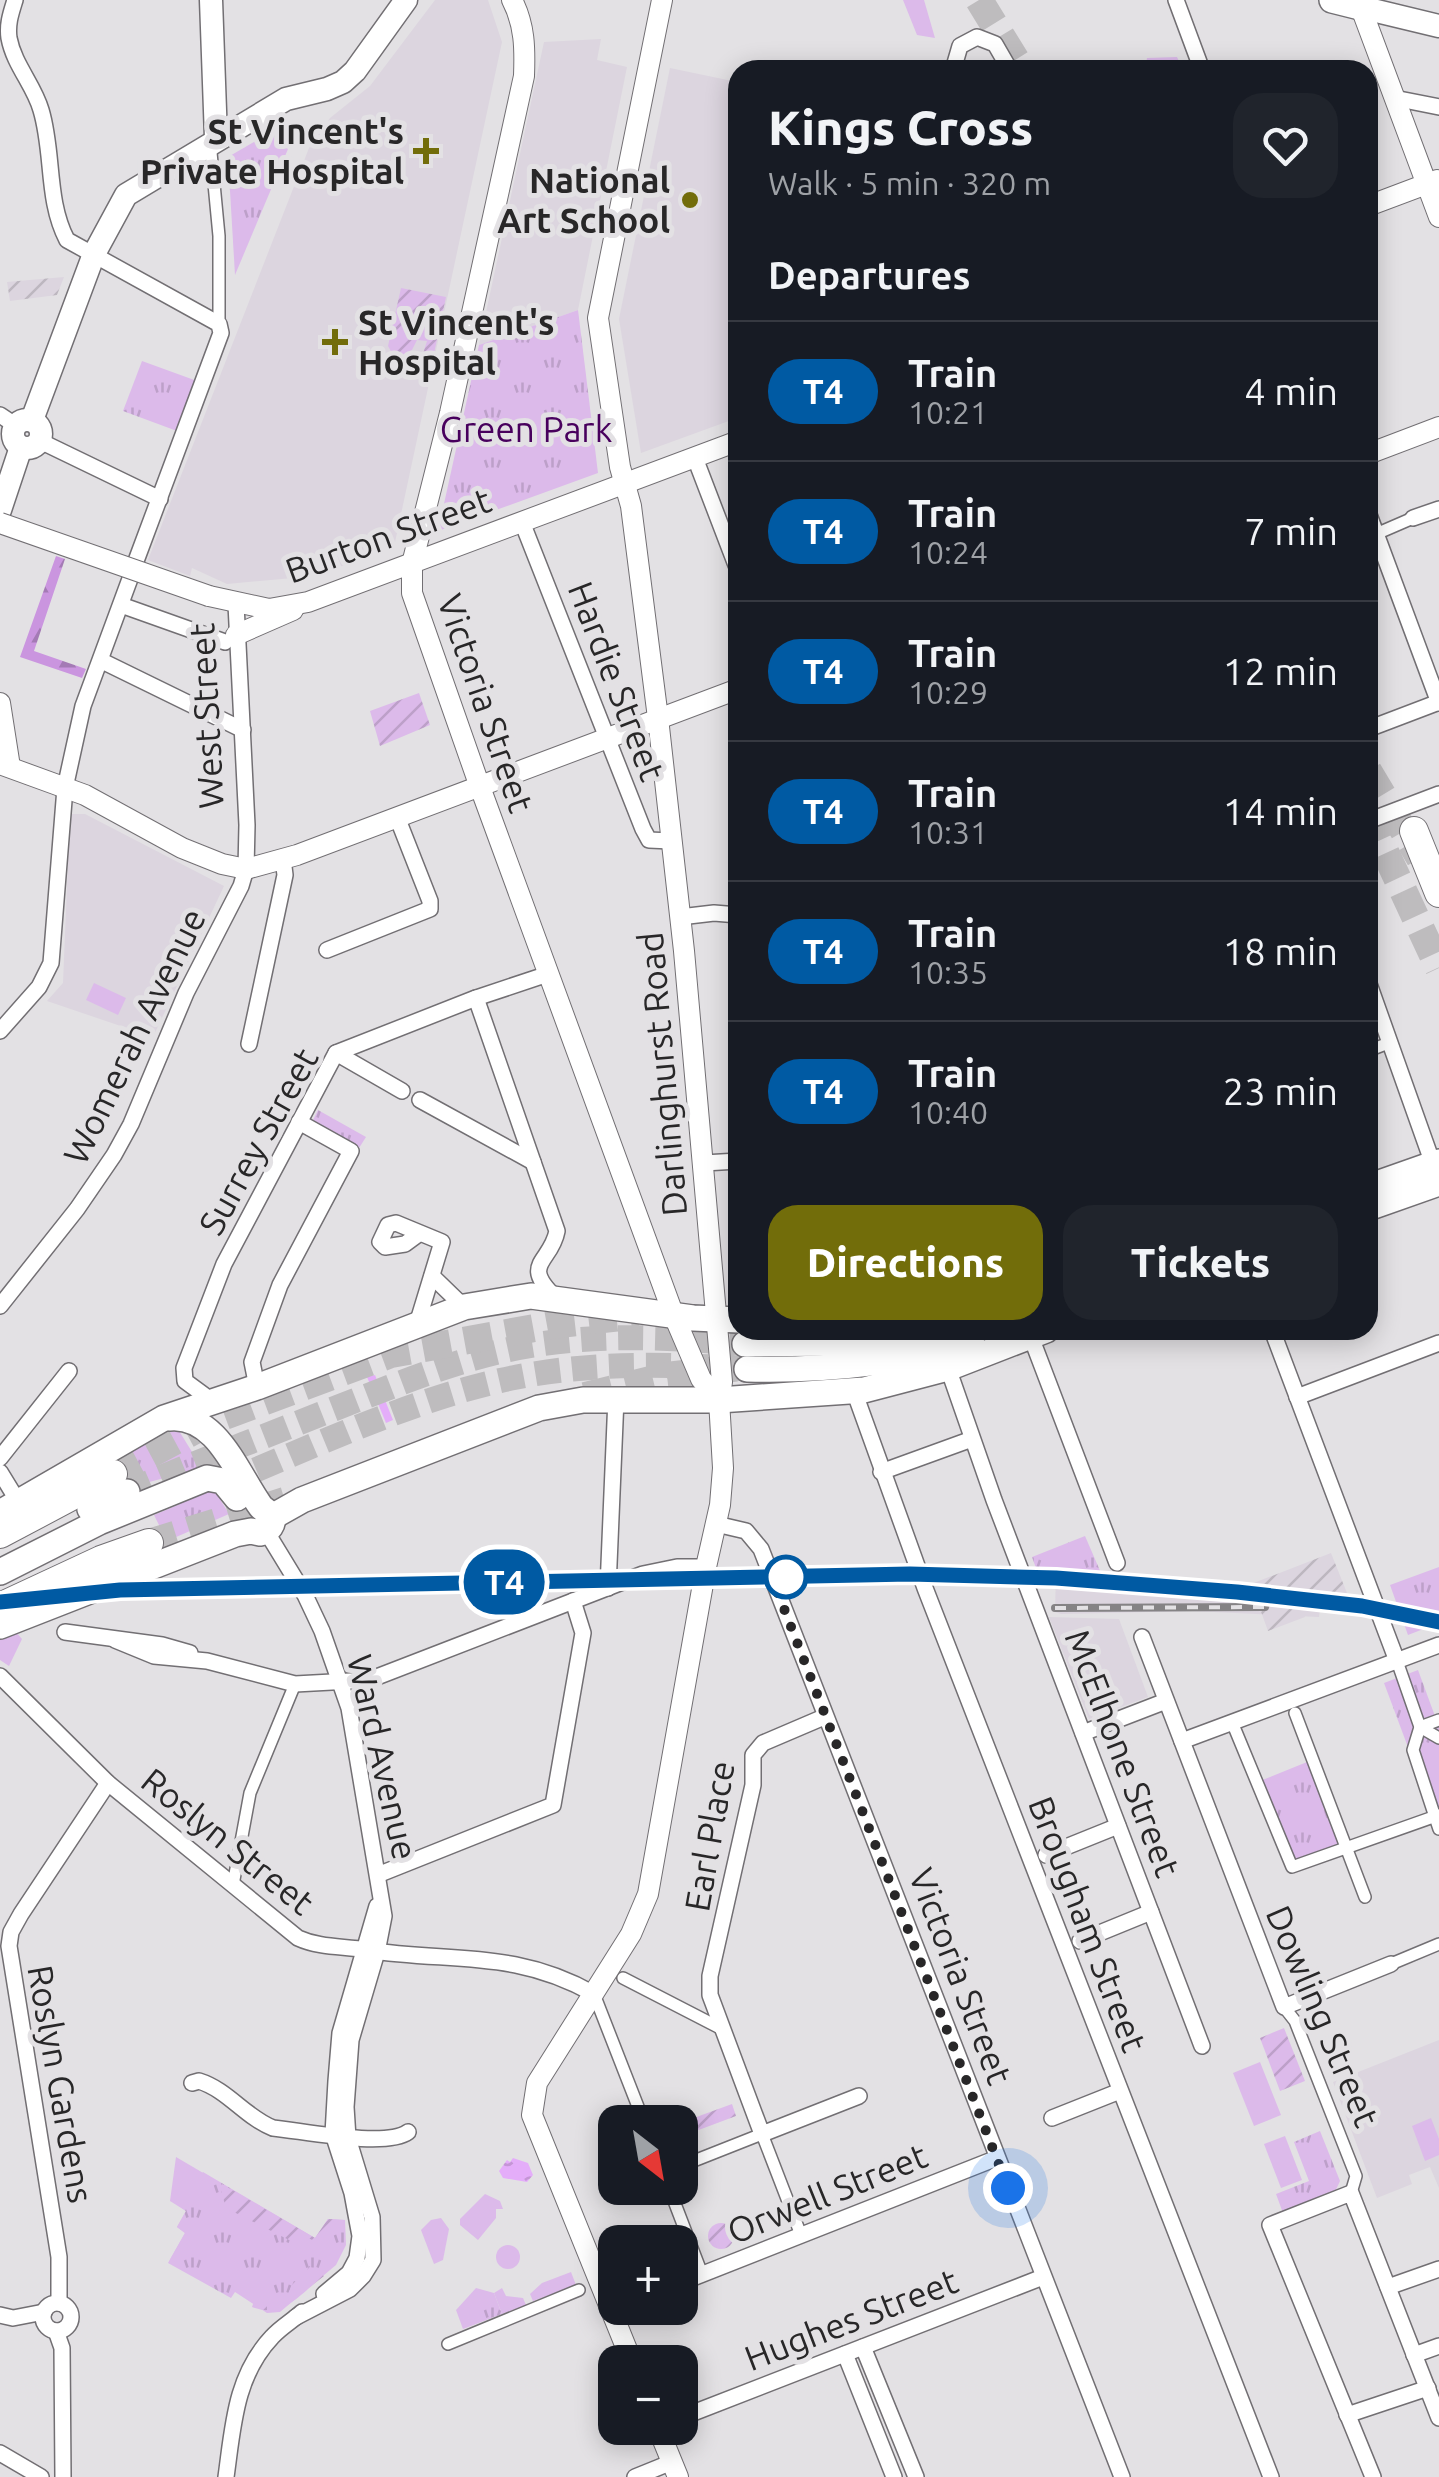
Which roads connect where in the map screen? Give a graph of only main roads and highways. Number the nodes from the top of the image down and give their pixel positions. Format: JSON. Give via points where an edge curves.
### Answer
{"nodes":[{"id":1,"x":211,"y":0,"type":"edge"},
{"id":2,"x":406,"y":0,"type":"edge"},
{"id":3,"x":1332,"y":0,"type":"edge"},
{"id":4,"x":1359,"y":3,"type":"edge"},
{"id":5,"x":1439,"y":26,"type":"edge"},
{"id":6,"x":213,"y":140,"type":"junction"},
{"id":7,"x":22,"y":430,"type":"edge"},
{"id":8,"x":0,"y":510,"type":"edge"},
{"id":9,"x":1439,"y":866,"type":"edge"},
{"id":10,"x":1439,"y":893,"type":"edge"},
{"id":11,"x":1437,"y":1172,"type":"edge"},
{"id":12,"x":1378,"y":1190,"type":"edge"},
{"id":13,"x":728,"y":1334,"type":"edge"},
{"id":14,"x":746,"y":1340,"type":"tunnel mouth"},
{"id":15,"x":805,"y":1340,"type":"edge"},
{"id":16,"x":865,"y":1340,"type":"edge"},
{"id":17,"x":993,"y":1340,"type":"edge"},
{"id":18,"x":1013,"y":1340,"type":"edge"},
{"id":19,"x":206,"y":1420,"type":"junction"},
{"id":20,"x":120,"y":1483,"type":"joint"},
{"id":21,"x":10,"y":1508,"type":"edge"},
{"id":22,"x":255,"y":1517,"type":"junction"},
{"id":23,"x":146,"y":1530,"type":"joint"},
{"id":24,"x":0,"y":1534,"type":"edge"},
{"id":25,"x":0,"y":1552,"type":"edge"},
{"id":26,"x":0,"y":1572,"type":"edge"},
{"id":27,"x":0,"y":1587,"type":"edge"},
{"id":28,"x":0,"y":1607,"type":"edge"},
{"id":29,"x":0,"y":1626,"type":"edge"}],
"edges":[{"from":1,"to":6,"type":"main road"},
{"from":2,"to":6,"type":"main road","via":[[355,71]]},
{"from":3,"to":4,"type":"main road"},
{"from":4,"to":5,"type":"main road"},
{"from":6,"to":7,"type":"main road","via":[[126,195],[94,254]]},
{"from":7,"to":8,"type":"main road"},
{"from":9,"to":10,"type":"highway","via":[[1411,827]]},
{"from":11,"to":12,"type":"main road"},
{"from":13,"to":19,"type":"main road","via":[[604,1304],[512,1297],[464,1307],[257,1387]]},
{"from":14,"to":17,"type":"main road","via":[[827,1368]]},
{"from":15,"to":16,"type":"main road"},
{"from":18,"to":22,"type":"main road","via":[[878,1388],[562,1402]]},
{"from":19,"to":21,"type":"main road","via":[[164,1418]]},
{"from":19,"to":22,"type":"main road","via":[[197,1434]]},
{"from":20,"to":24,"type":"highway"},
{"from":20,"to":25,"type":"main road"},
{"from":22,"to":26,"type":"main road","via":[[222,1481],[207,1478],[98,1522]]},
{"from":22,"to":29,"type":"main road","via":[[235,1534]]},
{"from":23,"to":27,"type":"main road"},
{"from":23,"to":28,"type":"highway","via":[[101,1560]]}]}
